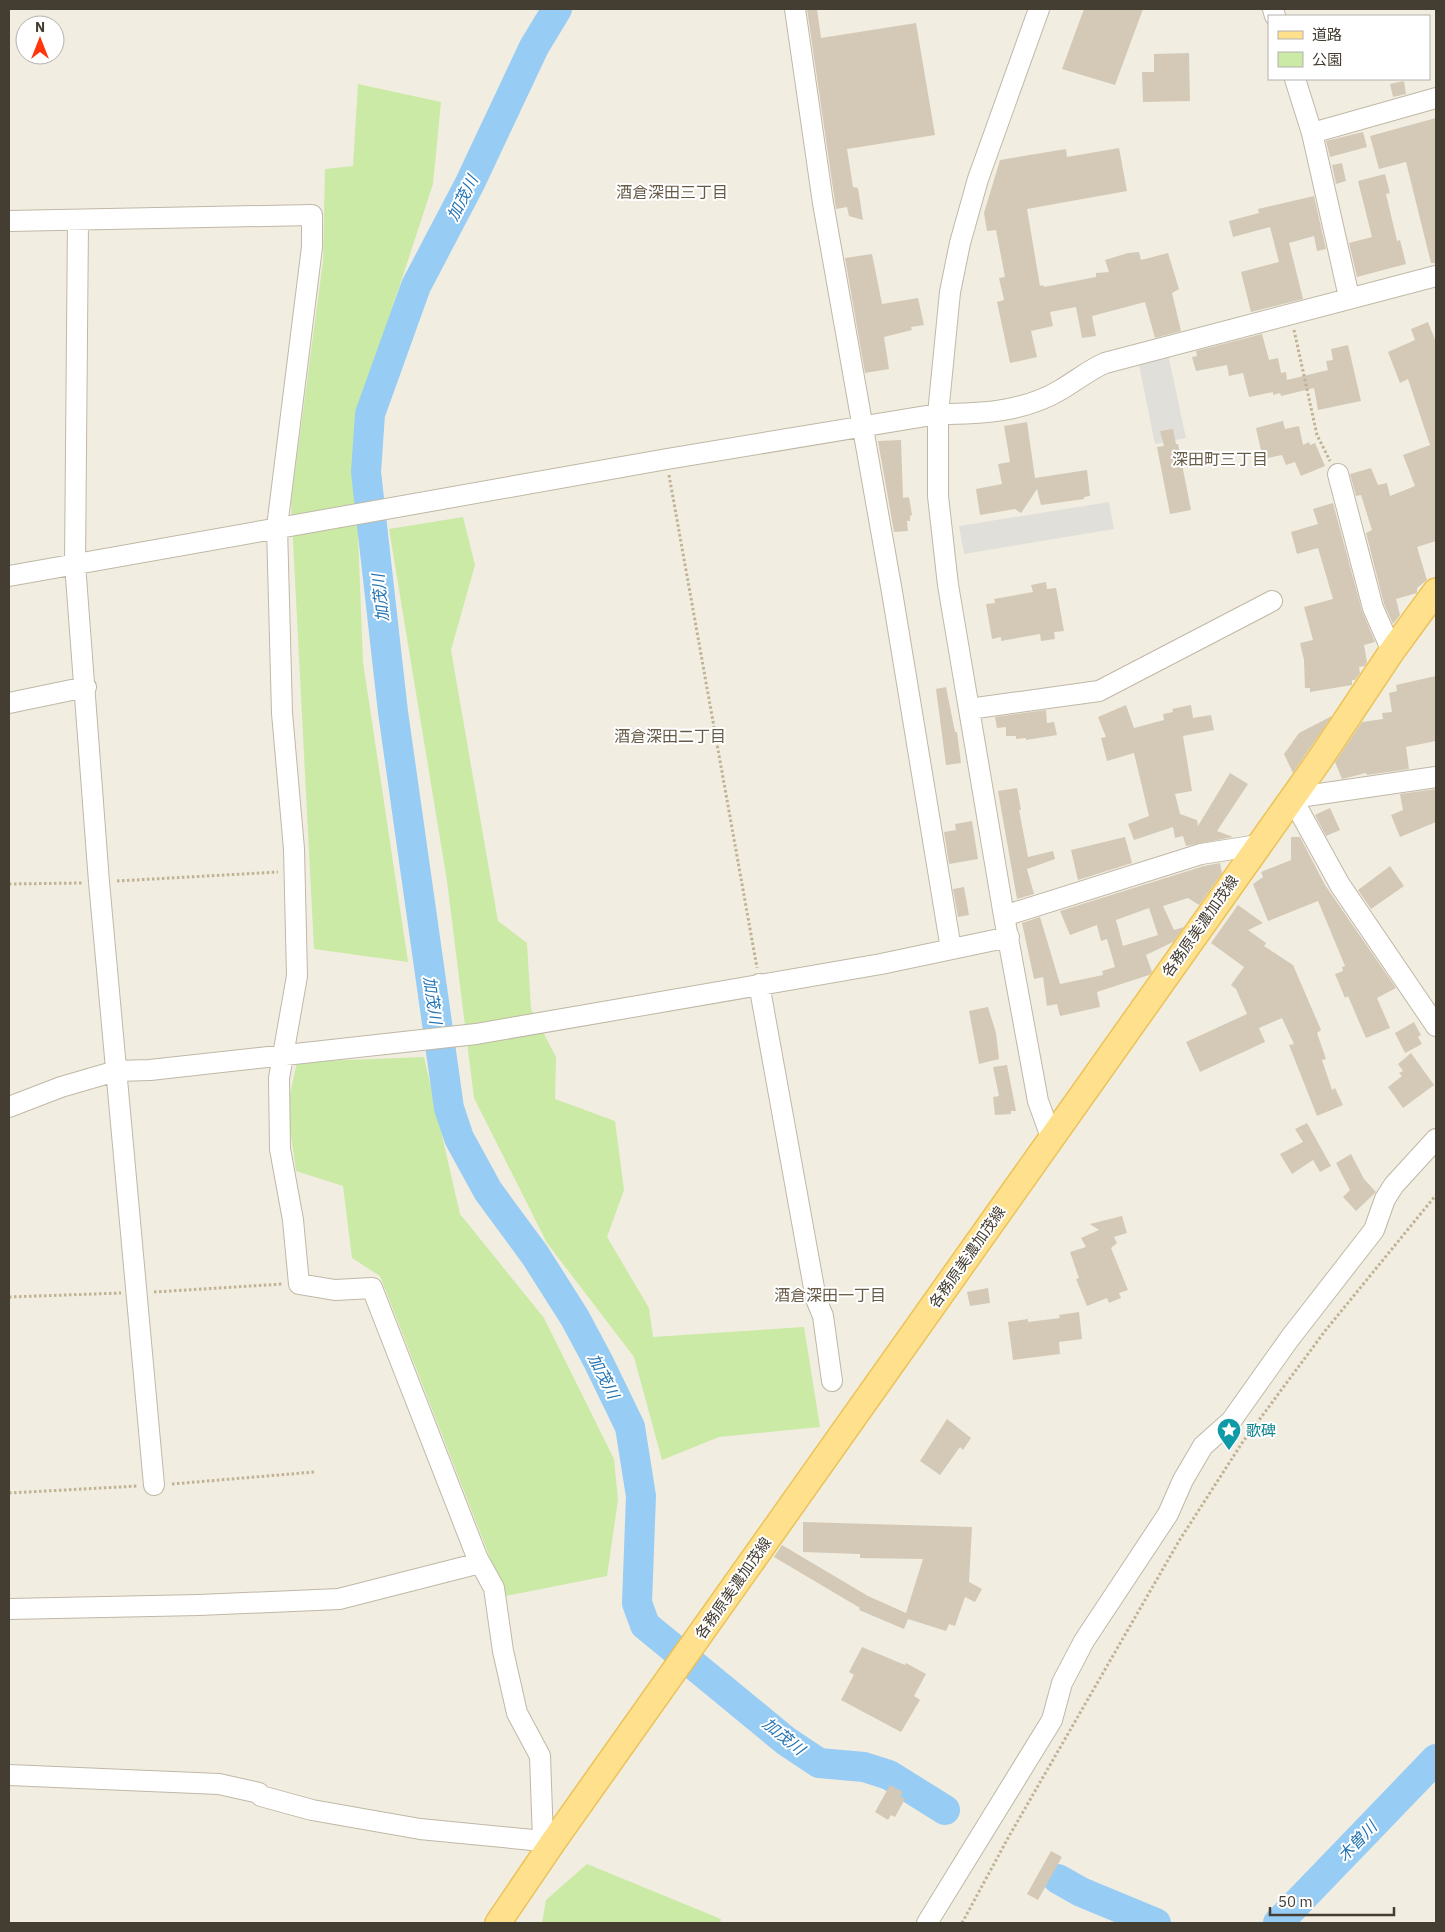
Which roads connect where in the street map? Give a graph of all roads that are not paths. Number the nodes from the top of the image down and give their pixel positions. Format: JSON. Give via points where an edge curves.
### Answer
{"nodes":[{"id":1,"x":795,"y":9,"type":"edge"},
{"id":2,"x":1039,"y":9,"type":"edge"},
{"id":3,"x":1295,"y":80,"type":"edge"},
{"id":4,"x":1436,"y":98,"type":"edge"},
{"id":5,"x":1312,"y":134,"type":"junction"},
{"id":6,"x":78,"y":220,"type":"junction"},
{"id":7,"x":9,"y":221,"type":"edge"},
{"id":8,"x":1436,"y":276,"type":"edge"},
{"id":9,"x":1349,"y":297,"type":"junction"},
{"id":10,"x":938,"y":414,"type":"junction"},
{"id":11,"x":862,"y":427,"type":"junction"},
{"id":12,"x":1338,"y":474,"type":"road end"},
{"id":13,"x":277,"y":527,"type":"junction"},
{"id":14,"x":74,"y":564,"type":"junction"},
{"id":15,"x":9,"y":576,"type":"edge"},
{"id":16,"x":1436,"y":591,"type":"edge"},
{"id":17,"x":1272,"y":601,"type":"dead end"},
{"id":18,"x":1392,"y":651,"type":"junction"},
{"id":19,"x":86,"y":687,"type":"junction"},
{"id":20,"x":9,"y":703,"type":"edge"},
{"id":21,"x":969,"y":709,"type":"junction"},
{"id":22,"x":1436,"y":777,"type":"edge"},
{"id":23,"x":1292,"y":798,"type":"junction"},
{"id":24,"x":1258,"y":845,"type":"junction"},
{"id":25,"x":1004,"y":916,"type":"junction"},
{"id":26,"x":1009,"y":937,"type":"junction"},
{"id":27,"x":951,"y":949,"type":"junction"},
{"id":28,"x":759,"y":984,"type":"junction"},
{"id":29,"x":1436,"y":1026,"type":"edge"},
{"id":30,"x":283,"y":1054,"type":"junction"},
{"id":31,"x":116,"y":1071,"type":"junction"},
{"id":32,"x":9,"y":1107,"type":"edge"},
{"id":33,"x":1051,"y":1137,"type":"junction"},
{"id":34,"x":1436,"y":1139,"type":"edge"},
{"id":35,"x":832,"y":1381,"type":"dead end"},
{"id":36,"x":154,"y":1485,"type":"dead end"},
{"id":37,"x":480,"y":1563,"type":"junction"},
{"id":38,"x":9,"y":1609,"type":"edge"},
{"id":39,"x":9,"y":1775,"type":"edge"},
{"id":40,"x":548,"y":1841,"type":"junction"},
{"id":41,"x":498,"y":1923,"type":"edge"},
{"id":42,"x":927,"y":1923,"type":"edge"}],
"edges":[{"from":1,"to":11,"type":"street","via":[[823,203]]},
{"from":2,"to":10,"type":"street","via":[[978,179],[960,243],[950,292]]},
{"from":3,"to":5,"type":"street"},
{"from":4,"to":5,"type":"street"},
{"from":5,"to":9,"type":"street"},
{"from":6,"to":7,"type":"street"},
{"from":6,"to":13,"type":"street","via":[[312,215],[312,247]]},
{"from":6,"to":14,"type":"street"},
{"from":8,"to":9,"type":"street"},
{"from":9,"to":10,"type":"street","via":[[1105,363],[1085,372],[1062,389],[1014,408],[973,414]]},
{"from":10,"to":11,"type":"street"},
{"from":10,"to":21,"type":"street","via":[[938,496],[948,585]]},
{"from":11,"to":13,"type":"street"},
{"from":11,"to":27,"type":"street"},
{"from":12,"to":18,"type":"street","via":[[1373,608]]},
{"from":13,"to":14,"type":"street"},
{"from":13,"to":30,"type":"street","via":[[282,713],[294,871],[297,976]]},
{"from":14,"to":15,"type":"street"},
{"from":14,"to":19,"type":"street"},
{"from":16,"to":18,"type":"main road","name":"各務原美濃加茂線"},
{"from":17,"to":21,"type":"street","via":[[1099,691]]},
{"from":18,"to":23,"type":"main road","name":"各務原美濃加茂線"},
{"from":19,"to":20,"type":"street"},
{"from":19,"to":31,"type":"street"},
{"from":21,"to":25,"type":"street"},
{"from":22,"to":23,"type":"street"},
{"from":23,"to":24,"type":"main road","name":"各務原美濃加茂線"},
{"from":23,"to":29,"type":"street","via":[[1340,885]]},
{"from":24,"to":25,"type":"street","via":[[1201,854]]},
{"from":24,"to":33,"type":"main road","name":"各務原美濃加茂線"},
{"from":25,"to":26,"type":"street"},
{"from":26,"to":27,"type":"street"},
{"from":26,"to":33,"type":"street","via":[[1038,1101]]},
{"from":27,"to":28,"type":"street"},
{"from":28,"to":30,"type":"street","via":[[476,1034]]},
{"from":28,"to":35,"type":"street","via":[[816,1299],[823,1316]]},
{"from":30,"to":31,"type":"street"},
{"from":30,"to":37,"type":"street","via":[[280,1149],[293,1220],[299,1284],[335,1290],[372,1288]]},
{"from":31,"to":32,"type":"street"},
{"from":31,"to":36,"type":"street"},
{"from":33,"to":40,"type":"main road","name":"各務原美濃加茂線","via":[[670,1678]]},
{"from":34,"to":42,"type":"street","via":[[1394,1185],[1385,1199],[1374,1230],[1290,1338],[1231,1421],[1203,1446],[1168,1514],[1084,1640],[1062,1683],[1052,1720]]},
{"from":37,"to":38,"type":"street","via":[[339,1599]]},
{"from":37,"to":40,"type":"street","via":[[494,1588],[503,1651],[517,1713],[540,1756]]},
{"from":39,"to":40,"type":"street","via":[[219,1784],[321,1812],[420,1829]]},
{"from":40,"to":41,"type":"main road","name":"各務原美濃加茂線"}]}
